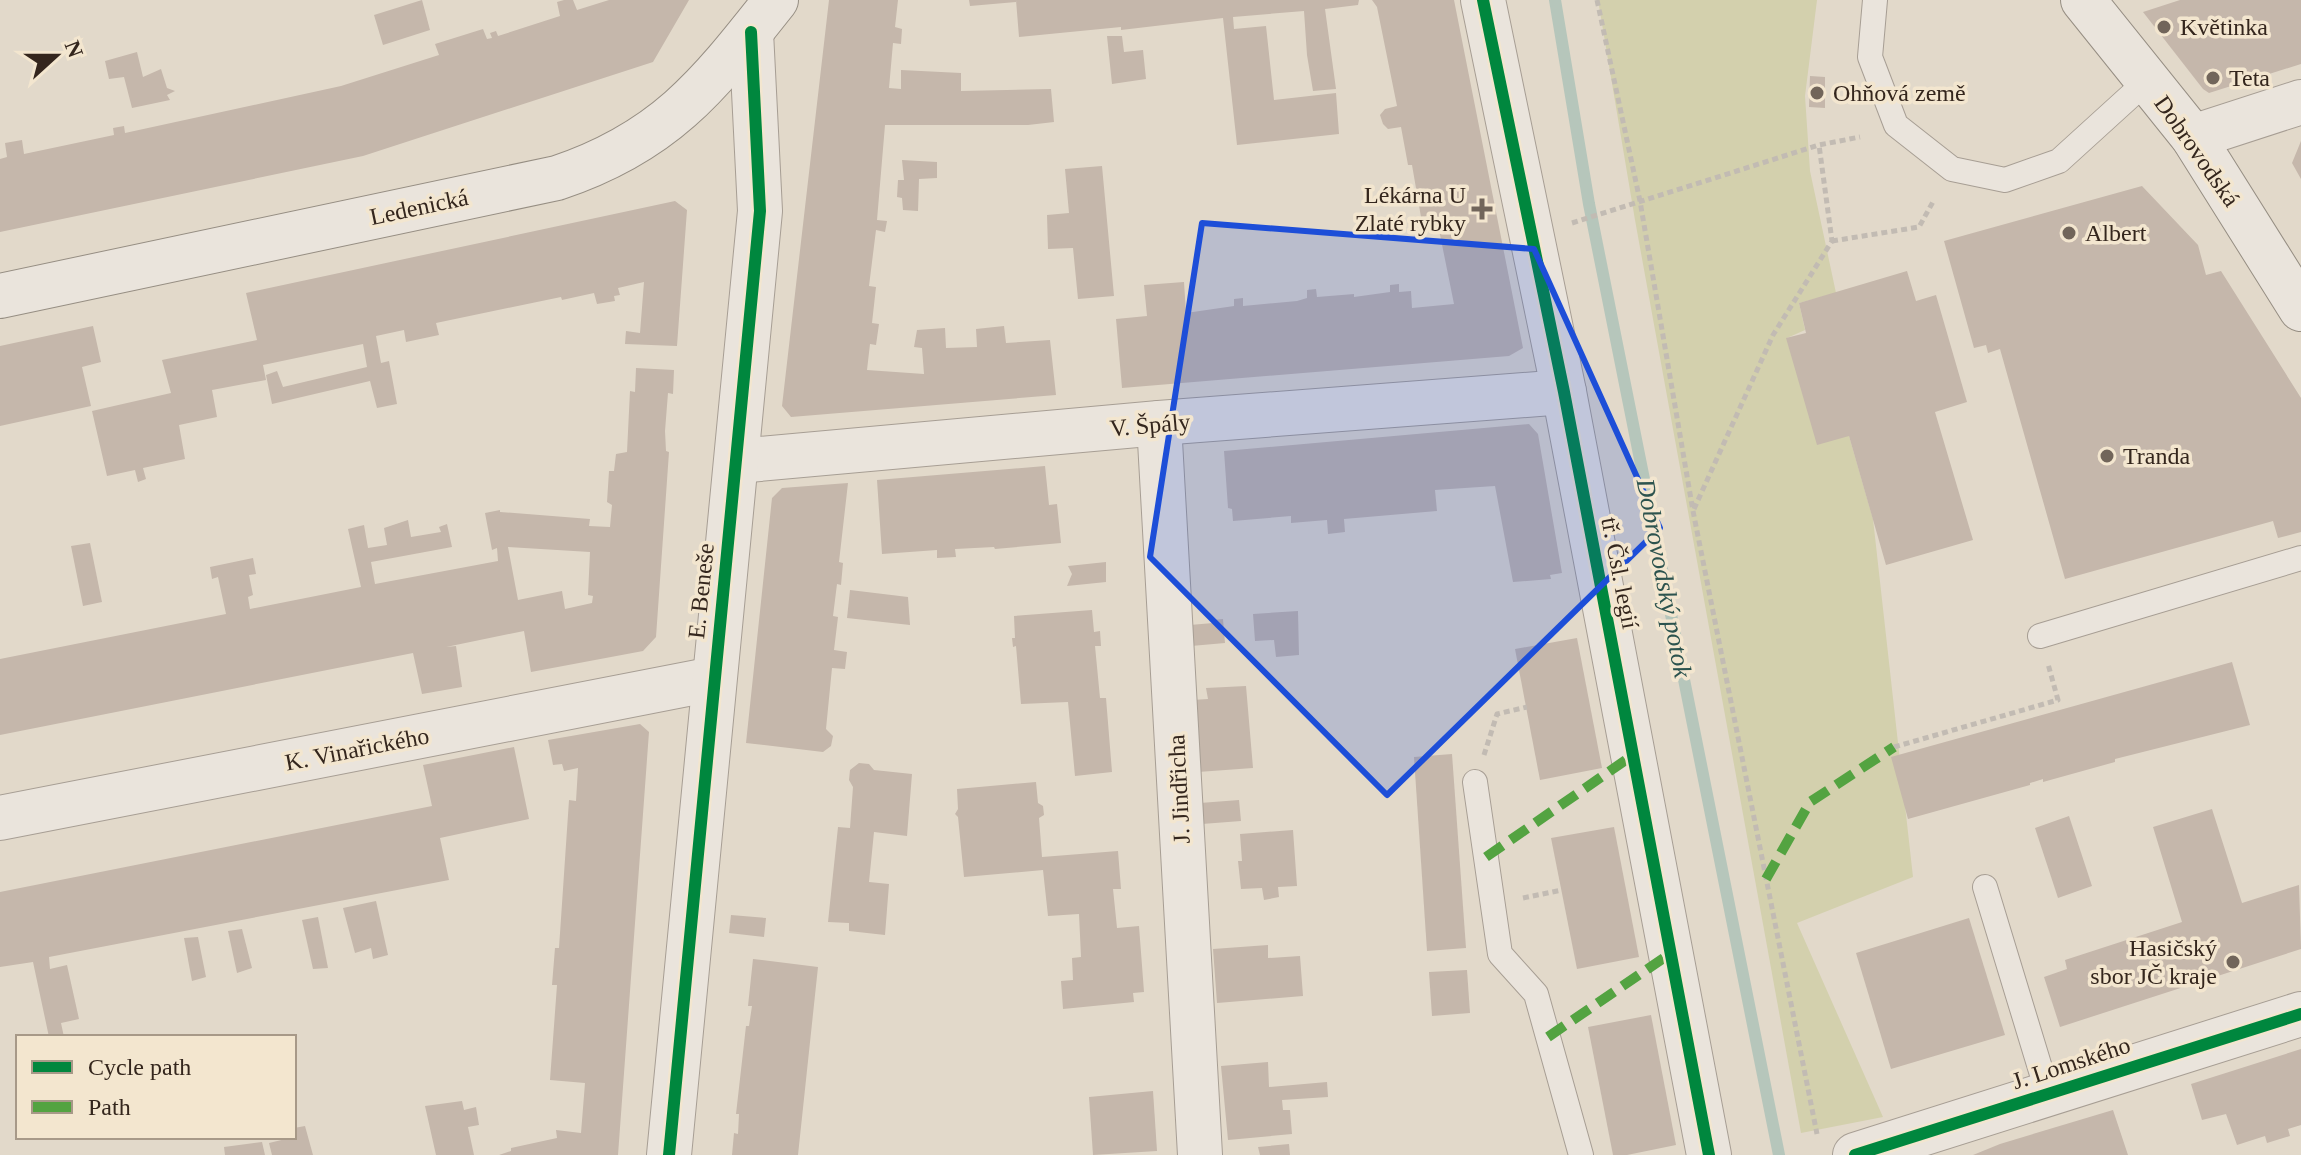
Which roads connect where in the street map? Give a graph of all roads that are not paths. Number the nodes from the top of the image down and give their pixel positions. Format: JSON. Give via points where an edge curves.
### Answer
{"nodes":[{"id":1,"x":1483,"y":0,"type":"edge"},
{"id":2,"x":1875,"y":0,"type":"edge"},
{"id":3,"x":2083,"y":0,"type":"edge"},
{"id":4,"x":764,"y":16,"type":"edge"},
{"id":5,"x":2147,"y":81,"type":"junction"},
{"id":6,"x":2301,"y":102,"type":"edge"},
{"id":7,"x":2193,"y":137,"type":"junction"},
{"id":8,"x":0,"y":296,"type":"edge"},
{"id":9,"x":2301,"y":309,"type":"edge"},
{"id":10,"x":1564,"y":392,"type":"junction"},
{"id":11,"x":1159,"y":423,"type":"junction"},
{"id":12,"x":737,"y":461,"type":"junction"},
{"id":13,"x":2301,"y":558,"type":"edge"},
{"id":14,"x":2040,"y":636,"type":"road end"},
{"id":15,"x":713,"y":679,"type":"junction"},
{"id":16,"x":1475,"y":782,"type":"road end"},
{"id":17,"x":0,"y":818,"type":"edge"},
{"id":18,"x":1985,"y":887,"type":"dead end"},
{"id":19,"x":2301,"y":1014,"type":"edge"},
{"id":20,"x":2048,"y":1094,"type":"junction"},
{"id":21,"x":1837,"y":1147,"type":"edge"},
{"id":22,"x":669,"y":1155,"type":"edge"},
{"id":23,"x":1200,"y":1155,"type":"edge"},
{"id":24,"x":1581,"y":1155,"type":"edge"},
{"id":25,"x":1709,"y":1155,"type":"edge"}],
"edges":[{"from":1,"to":10,"type":"street","name":"tř. Čsl. legií"},
{"from":2,"to":5,"type":"lane","via":[[1870,57],[1896,125],[1952,169],[2005,180],[2059,161]]},
{"from":3,"to":5,"type":"street","name":"Dobrovodská"},
{"from":4,"to":8,"type":"street","name":"Ledenická","via":[[688,104],[640,141],[585,168]]},
{"from":4,"to":12,"type":"street","name":"E. Beneše","via":[[760,211]]},
{"from":5,"to":7,"type":"street","name":"Dobrovodská"},
{"from":6,"to":7,"type":"street"},
{"from":7,"to":9,"type":"street","name":"Dobrovodská"},
{"from":10,"to":11,"type":"street","name":"V. Špály"},
{"from":10,"to":25,"type":"street","name":"tř. Čsl. legií"},
{"from":11,"to":12,"type":"street","name":"V. Špály"},
{"from":11,"to":23,"type":"street","name":"J. Jindřicha"},
{"from":12,"to":15,"type":"street","name":"E. Beneše"},
{"from":13,"to":14,"type":"lane"},
{"from":15,"to":17,"type":"street","name":"K. Vinařického"},
{"from":15,"to":22,"type":"street","name":"E. Beneše"},
{"from":16,"to":24,"type":"lane","via":[[1500,954],[1536,994]]},
{"from":18,"to":20,"type":"lane"},
{"from":19,"to":20,"type":"street","name":"J. Lomského"},
{"from":20,"to":21,"type":"street","name":"J. Lomského"}]}
